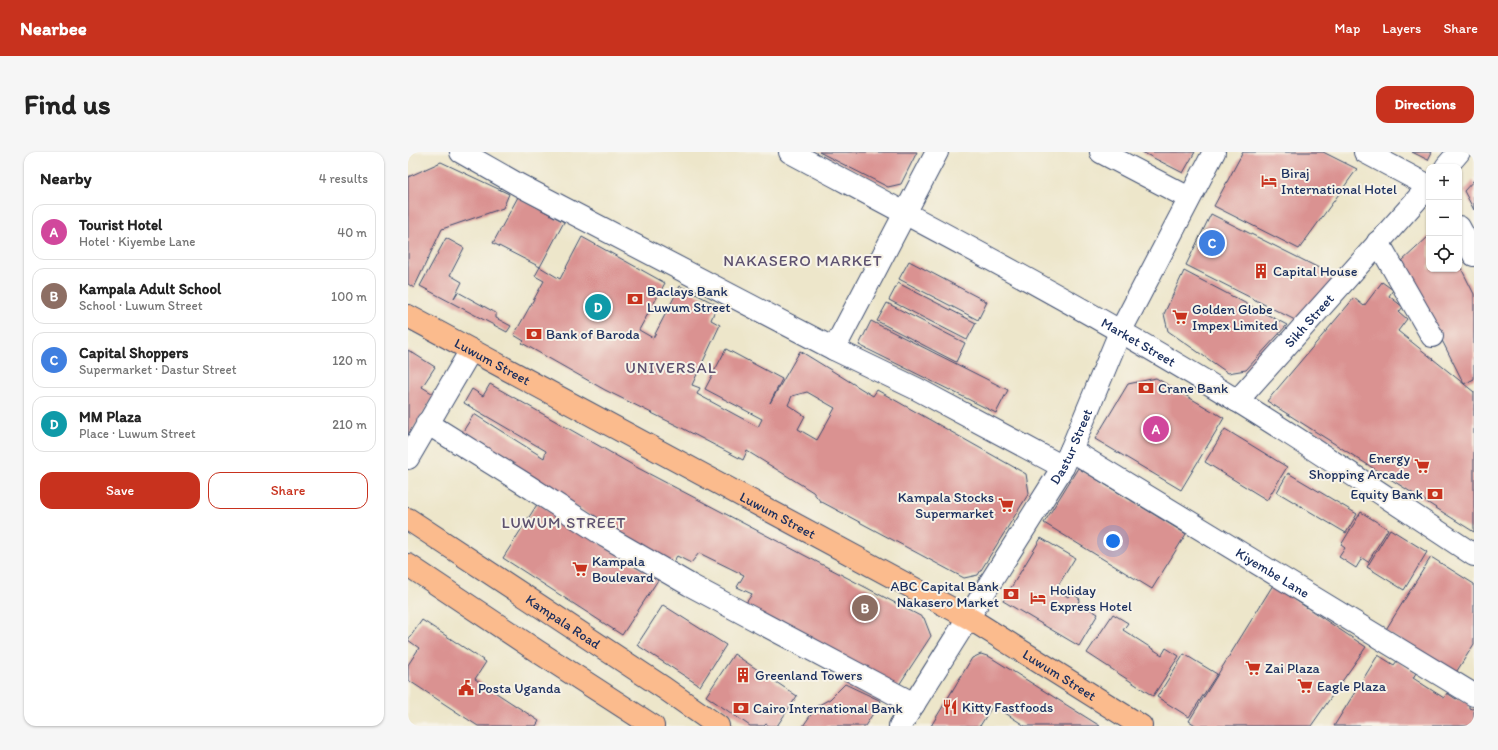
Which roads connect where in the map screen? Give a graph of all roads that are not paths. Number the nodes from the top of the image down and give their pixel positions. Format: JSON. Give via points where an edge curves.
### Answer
{"nodes":[{"id":1,"x":461,"y":152,"type":"edge"},
{"id":2,"x":790,"y":152,"type":"edge"},
{"id":3,"x":937,"y":152,"type":"edge"},
{"id":4,"x":1101,"y":152,"type":"edge"},
{"id":5,"x":1214,"y":152,"type":"edge"},
{"id":6,"x":1365,"y":152,"type":"edge"},
{"id":7,"x":1459,"y":152,"type":"edge"},
{"id":8,"x":1449,"y":164,"type":"edge"},
{"id":9,"x":1426,"y":184,"type":"edge"},
{"id":10,"x":1426,"y":189,"type":"edge"},
{"id":11,"x":1189,"y":198,"type":"junction"},
{"id":12,"x":906,"y":213,"type":"junction"},
{"id":13,"x":1462,"y":233,"type":"edge"},
{"id":14,"x":1378,"y":242,"type":"junction"},
{"id":15,"x":1474,"y":255,"type":"edge"},
{"id":16,"x":408,"y":316,"type":"edge"},
{"id":17,"x":1120,"y":332,"type":"junction"},
{"id":18,"x":1432,"y":336,"type":"dead end"},
{"id":19,"x":834,"y":349,"type":"junction"},
{"id":20,"x":471,"y":350,"type":"junction"},
{"id":21,"x":1237,"y":401,"type":"junction"},
{"id":22,"x":427,"y":423,"type":"junction"},
{"id":23,"x":408,"y":458,"type":"edge"},
{"id":24,"x":1067,"y":459,"type":"junction"},
{"id":25,"x":408,"y":520,"type":"edge"},
{"id":26,"x":1474,"y":555,"type":"edge"},
{"id":27,"x":408,"y":566,"type":"edge"},
{"id":28,"x":969,"y":618,"type":"junction"},
{"id":29,"x":1474,"y":695,"type":"edge"},
{"id":30,"x":914,"y":704,"type":"junction"},
{"id":31,"x":653,"y":726,"type":"edge"},
{"id":32,"x":718,"y":726,"type":"edge"},
{"id":33,"x":900,"y":726,"type":"edge"},
{"id":34,"x":1141,"y":726,"type":"edge"}],
"edges":[{"from":1,"to":19,"type":"street","name":"Kiyembe Lane","via":[[519,185]]},
{"from":2,"to":12,"type":"street","name":"Market Street"},
{"from":3,"to":12,"type":"street"},
{"from":4,"to":11,"type":"street"},
{"from":5,"to":11,"type":"street","name":"Dastur Street"},
{"from":6,"to":9,"type":"street"},
{"from":7,"to":8,"type":"street"},
{"from":10,"to":14,"type":"street","name":"Sikh Street"},
{"from":11,"to":17,"type":"street","name":"Dastur Street"},
{"from":12,"to":17,"type":"street","name":"Market Street"},
{"from":12,"to":19,"type":"street"},
{"from":13,"to":15,"type":"street"},
{"from":14,"to":18,"type":"street"},
{"from":14,"to":21,"type":"street","name":"Sikh Street"},
{"from":16,"to":20,"type":"main road","name":"Luwum Street"},
{"from":17,"to":21,"type":"street","name":"Market Street"},
{"from":17,"to":24,"type":"street","name":"Dastur Street"},
{"from":19,"to":24,"type":"street","name":"Kiyembe Lane"},
{"from":20,"to":22,"type":"street"},
{"from":20,"to":28,"type":"main road","name":"Luwum Street"},
{"from":21,"to":26,"type":"street","name":"Market Street"},
{"from":22,"to":23,"type":"street"},
{"from":22,"to":30,"type":"street","via":[[605,536],[683,582]]},
{"from":24,"to":28,"type":"street","name":"Dastur Street"},
{"from":24,"to":29,"type":"street","name":"Kiyembe Lane"},
{"from":25,"to":32,"type":"main road","name":"Kampala Road"},
{"from":27,"to":31,"type":"main road"},
{"from":28,"to":30,"type":"street","name":"Dastur Street"},
{"from":28,"to":34,"type":"main road","name":"Luwum Street"},
{"from":30,"to":33,"type":"street","name":"Dastur Street"}]}
